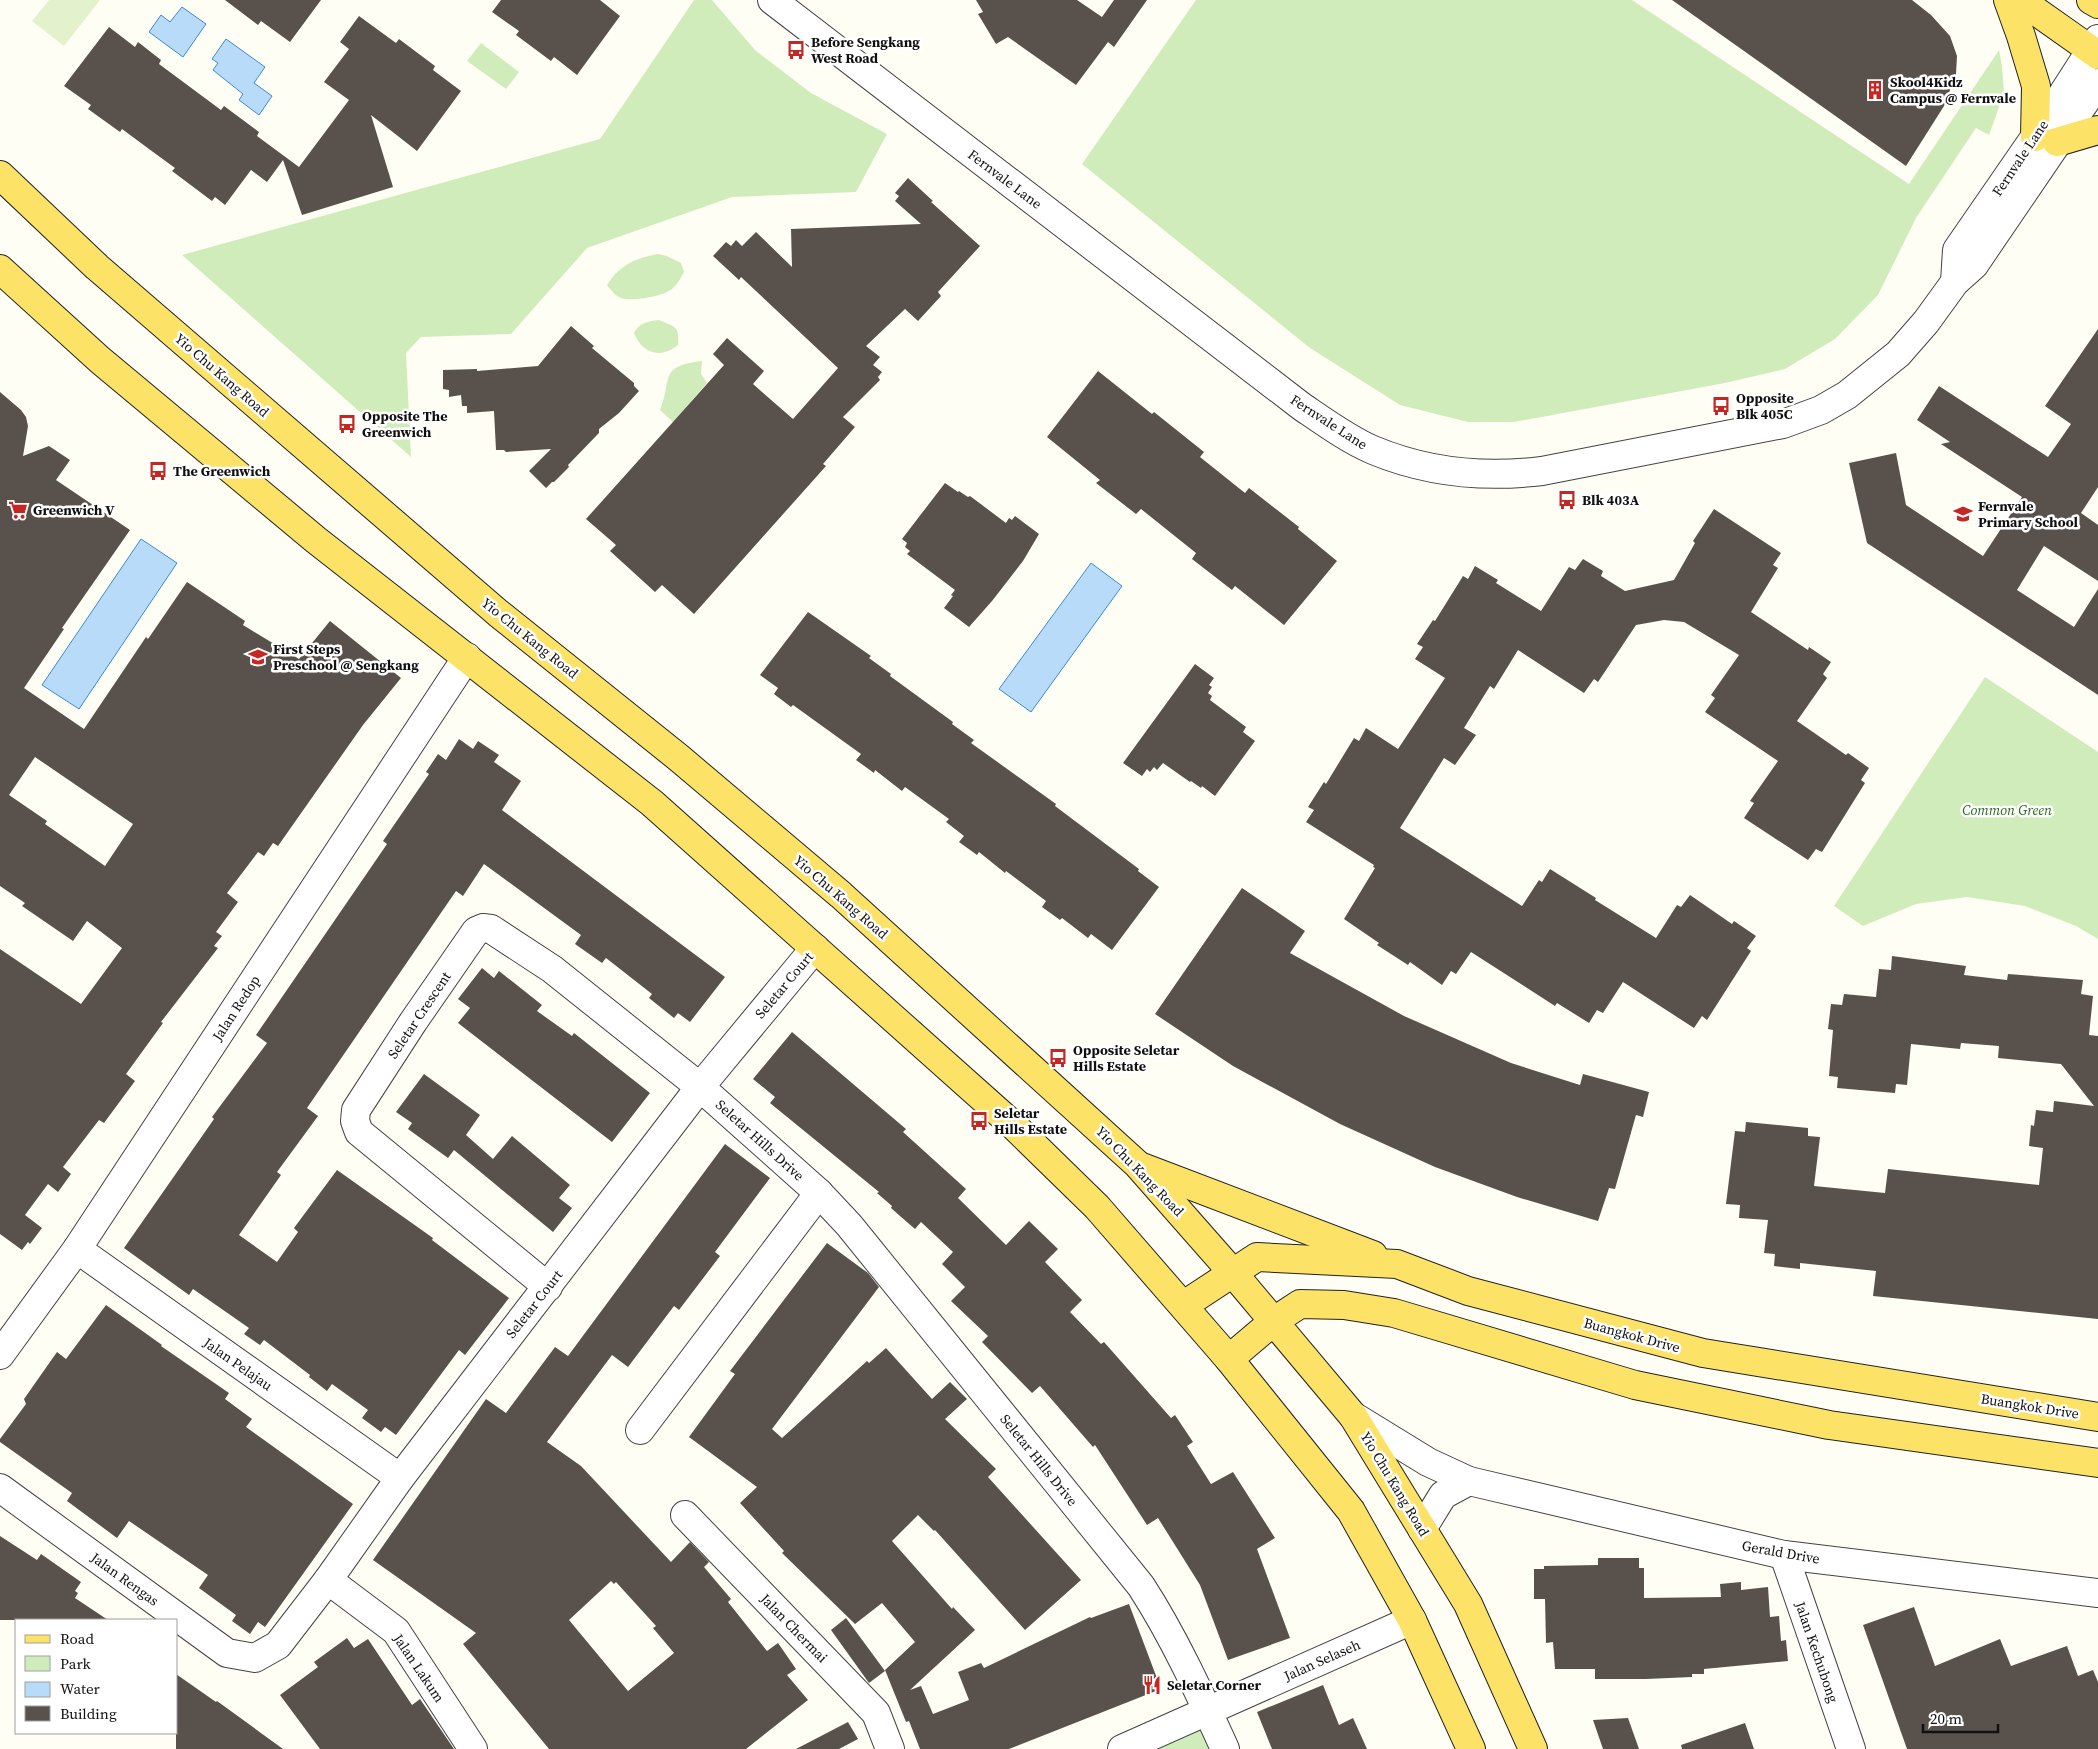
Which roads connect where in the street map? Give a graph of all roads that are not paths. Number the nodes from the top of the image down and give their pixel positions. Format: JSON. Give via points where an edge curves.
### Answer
{"nodes":[{"id":1,"x":772,"y":0,"type":"edge"},
{"id":2,"x":2008,"y":0,"type":"edge"},
{"id":3,"x":2020,"y":0,"type":"edge"},
{"id":4,"x":2091,"y":0,"type":"edge"},
{"id":5,"x":2098,"y":4,"type":"edge"},
{"id":6,"x":2096,"y":48,"type":"edge"},
{"id":7,"x":2098,"y":83,"type":"edge"},
{"id":8,"x":2098,"y":130,"type":"edge"},
{"id":9,"x":2046,"y":139,"type":"junction"},
{"id":10,"x":0,"y":175,"type":"edge"},
{"id":11,"x":0,"y":269,"type":"edge"},
{"id":12,"x":467,"y":658,"type":"junction"},
{"id":13,"x":814,"y":948,"type":"junction"},
{"id":14,"x":700,"y":1087,"type":"junction"},
{"id":15,"x":1138,"y":1165,"type":"junction"},
{"id":16,"x":819,"y":1193,"type":"junction"},
{"id":17,"x":77,"y":1249,"type":"junction"},
{"id":18,"x":1397,"y":1264,"type":"junction"},
{"id":19,"x":1233,"y":1273,"type":"junction"},
{"id":20,"x":548,"y":1287,"type":"junction"},
{"id":21,"x":1184,"y":1306,"type":"junction"},
{"id":22,"x":1274,"y":1321,"type":"junction"},
{"id":23,"x":0,"y":1355,"type":"edge"},
{"id":24,"x":1229,"y":1359,"type":"junction"},
{"id":25,"x":1353,"y":1416,"type":"junction"},
{"id":26,"x":2098,"y":1417,"type":"edge"},
{"id":27,"x":640,"y":1430,"type":"dead end"},
{"id":28,"x":2098,"y":1463,"type":"edge"},
{"id":29,"x":400,"y":1478,"type":"junction"},
{"id":30,"x":1469,"y":1481,"type":"junction"},
{"id":31,"x":0,"y":1488,"type":"edge"},
{"id":32,"x":685,"y":1515,"type":"dead end"},
{"id":33,"x":1422,"y":1529,"type":"junction"},
{"id":34,"x":1784,"y":1555,"type":"junction"},
{"id":35,"x":328,"y":1580,"type":"junction"},
{"id":36,"x":2098,"y":1593,"type":"edge"},
{"id":37,"x":1412,"y":1620,"type":"junction"},
{"id":38,"x":255,"y":1658,"type":"joint"},
{"id":39,"x":1208,"y":1712,"type":"junction"},
{"id":40,"x":472,"y":1749,"type":"edge"},
{"id":41,"x":890,"y":1749,"type":"edge"},
{"id":42,"x":1122,"y":1749,"type":"edge"},
{"id":43,"x":1225,"y":1749,"type":"edge"},
{"id":44,"x":1471,"y":1749,"type":"edge"},
{"id":45,"x":1533,"y":1749,"type":"edge"},
{"id":46,"x":1851,"y":1749,"type":"edge"}],
"edges":[{"from":1,"to":9,"type":"street","name":"Fernvale Lane","via":[[1301,406],[1372,450],[1427,468],[1468,474],[1510,475],[1542,471],[1783,424],[1822,410],[1847,395],[1898,354],[1955,282],[1974,264]]},
{"from":2,"to":9,"type":"main road","via":[[2036,86]]},
{"from":3,"to":6,"type":"main road"},
{"from":4,"to":5,"type":"main road"},
{"from":6,"to":9,"type":"street","name":"Fernvale Lane"},
{"from":7,"to":9,"type":"street","name":"Fernvale Lane"},
{"from":8,"to":9,"type":"main road"},
{"from":10,"to":15,"type":"main road","name":"Yio Chu Kang Road","via":[[97,267],[498,613],[679,758],[841,895]]},
{"from":11,"to":12,"type":"main road","via":[[108,366],[316,540]]},
{"from":12,"to":13,"type":"main road","via":[[652,802]]},
{"from":12,"to":17,"type":"street","name":"Jalan Redop"},
{"from":13,"to":14,"type":"street","name":"Seletar Court"},
{"from":13,"to":21,"type":"main road","via":[[1020,1132],[1097,1207]]},
{"from":14,"to":16,"type":"street","name":"Seletar Hills Drive"},
{"from":14,"to":20,"type":"street","name":"Seletar Court"},
{"from":14,"to":20,"type":"street","name":"Seletar Crescent","via":[[552,969],[492,929],[476,931],[356,1110],[355,1121],[359,1132]]},
{"from":15,"to":18,"type":"main road"},
{"from":15,"to":19,"type":"main road","name":"Yio Chu Kang Road"},
{"from":16,"to":27,"type":"street"},
{"from":16,"to":39,"type":"street","name":"Seletar Hills Drive","via":[[849,1225],[1141,1586]]},
{"from":17,"to":23,"type":"street","name":"Jalan Redop"},
{"from":17,"to":29,"type":"street","name":"Jalan Pelajau"},
{"from":18,"to":19,"type":"main road","name":"Buangkok Drive","via":[[1257,1257]]},
{"from":18,"to":26,"type":"main road","name":"Buangkok Drive","via":[[1468,1291],[1703,1353]]},
{"from":19,"to":21,"type":"main road","name":"Buangkok Drive"},
{"from":19,"to":22,"type":"main road","name":"Yio Chu Kang Road"},
{"from":20,"to":29,"type":"street","name":"Seletar Court"},
{"from":21,"to":24,"type":"main road"},
{"from":22,"to":24,"type":"main road"},
{"from":22,"to":25,"type":"main road","name":"Yio Chu Kang Road"},
{"from":22,"to":28,"type":"main road","via":[[1300,1304],[1344,1305],[1394,1313],[1635,1385],[1829,1425]]},
{"from":24,"to":37,"type":"main road","via":[[1351,1511]]},
{"from":25,"to":30,"type":"street","name":"Gerald Drive","via":[[1428,1462]]},
{"from":25,"to":33,"type":"main road","name":"Yio Chu Kang Road"},
{"from":29,"to":35,"type":"street","name":"Seletar Court"},
{"from":30,"to":33,"type":"street","via":[[1443,1495]]},
{"from":30,"to":34,"type":"street","name":"Gerald Drive"},
{"from":31,"to":38,"type":"street","name":"Jalan Rengas","via":[[227,1652]]},
{"from":32,"to":41,"type":"street","name":"Jalan Chermai","via":[[876,1713]]},
{"from":33,"to":45,"type":"main road","name":"Yio Chu Kang Road","via":[[1468,1604]]},
{"from":34,"to":36,"type":"street","name":"Gerald Drive"},
{"from":34,"to":46,"type":"street","name":"Jalan Kechubong"},
{"from":35,"to":38,"type":"street","name":"Seletar Court","via":[[278,1645]]},
{"from":35,"to":40,"type":"street","name":"Jalan Lakum","via":[[396,1632]]},
{"from":37,"to":39,"type":"street","name":"Jalan Selaseh"},
{"from":37,"to":44,"type":"main road"},
{"from":39,"to":42,"type":"street","name":"Jalan Selaseh"},
{"from":39,"to":43,"type":"street","name":"Seletar Hills Drive"}]}
